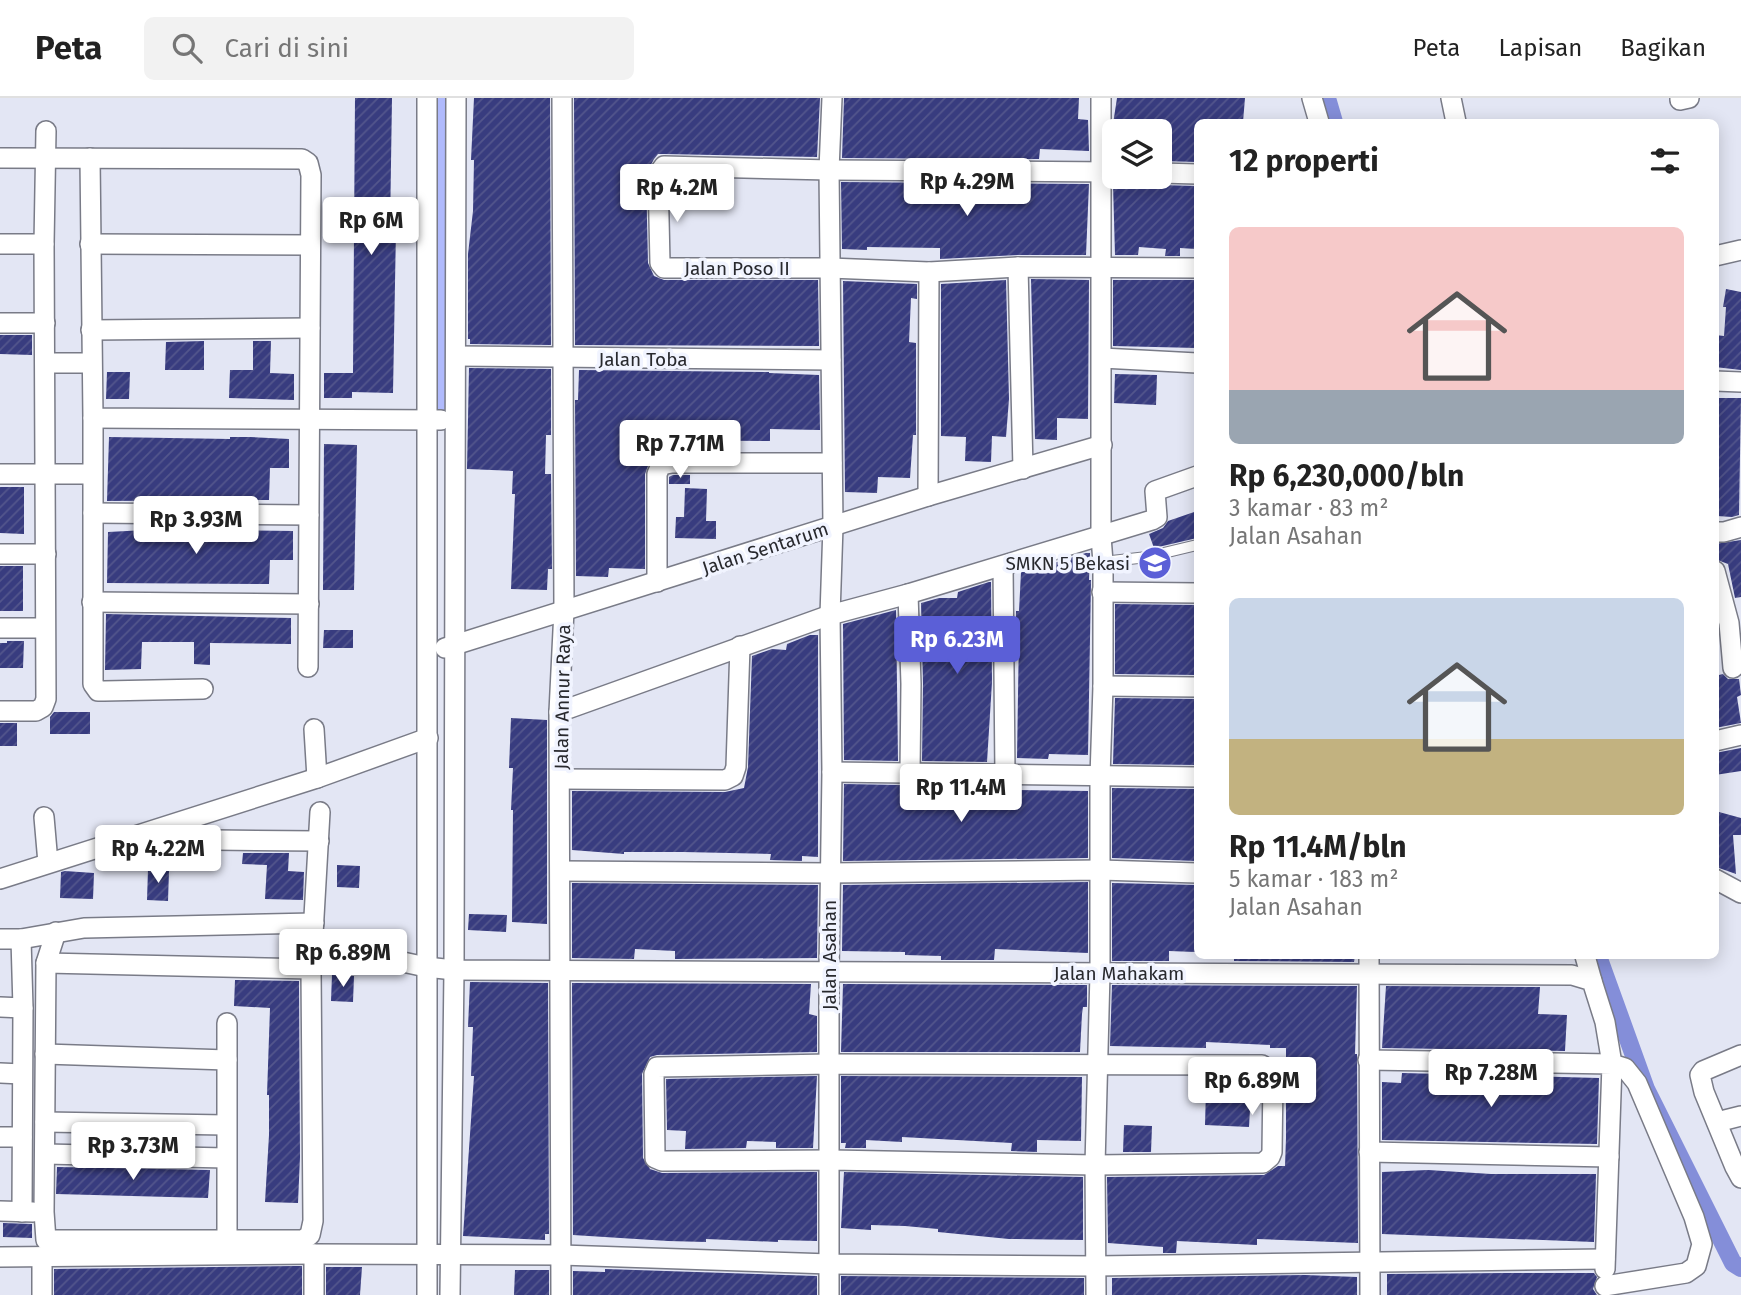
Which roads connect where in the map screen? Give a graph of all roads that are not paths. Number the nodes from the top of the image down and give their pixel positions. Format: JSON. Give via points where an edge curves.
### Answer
{"nodes":[{"id":1,"x":428,"y":98,"type":"edge"},
{"id":2,"x":456,"y":98,"type":"edge"},
{"id":3,"x":562,"y":98,"type":"edge"},
{"id":4,"x":832,"y":98,"type":"edge"},
{"id":5,"x":1101,"y":98,"type":"edge"},
{"id":6,"x":1312,"y":98,"type":"edge"},
{"id":7,"x":1451,"y":98,"type":"edge"},
{"id":8,"x":1680,"y":98,"type":"edge"},
{"id":9,"x":1689,"y":98,"type":"edge"},
{"id":10,"x":1103,"y":119,"type":"edge"},
{"id":11,"x":1318,"y":119,"type":"edge"},
{"id":12,"x":1455,"y":119,"type":"edge"},
{"id":13,"x":46,"y":131,"type":"dead end"},
{"id":14,"x":0,"y":158,"type":"edge"},
{"id":15,"x":45,"y":158,"type":"junction"},
{"id":16,"x":90,"y":158,"type":"junction"},
{"id":17,"x":829,"y":170,"type":"junction"},
{"id":18,"x":1102,"y":172,"type":"edge"},
{"id":19,"x":1172,"y":173,"type":"edge"},
{"id":20,"x":1194,"y":174,"type":"edge"},
{"id":21,"x":1107,"y":189,"type":"edge"},
{"id":22,"x":0,"y":244,"type":"edge"},
{"id":23,"x":44,"y":244,"type":"junction"},
{"id":24,"x":90,"y":244,"type":"junction"},
{"id":25,"x":310,"y":244,"type":"junction"},
{"id":26,"x":1741,"y":250,"type":"edge"},
{"id":27,"x":1719,"y":255,"type":"edge"},
{"id":28,"x":1018,"y":267,"type":"junction"},
{"id":29,"x":830,"y":268,"type":"junction"},
{"id":30,"x":1194,"y":268,"type":"edge"},
{"id":31,"x":1100,"y":269,"type":"junction"},
{"id":32,"x":929,"y":272,"type":"junction"},
{"id":33,"x":0,"y":323,"type":"edge"},
{"id":34,"x":45,"y":323,"type":"junction"},
{"id":35,"x":310,"y":328,"type":"junction"},
{"id":36,"x":91,"y":330,"type":"junction"},
{"id":37,"x":456,"y":356,"type":"junction"},
{"id":38,"x":562,"y":358,"type":"junction"},
{"id":39,"x":1102,"y":358,"type":"junction"},
{"id":40,"x":831,"y":360,"type":"junction"},
{"id":41,"x":45,"y":363,"type":"junction"},
{"id":42,"x":91,"y":363,"type":"junction"},
{"id":43,"x":1194,"y":363,"type":"edge"},
{"id":44,"x":1719,"y":381,"type":"edge"},
{"id":45,"x":1741,"y":382,"type":"edge"},
{"id":46,"x":93,"y":418,"type":"junction"},
{"id":47,"x":312,"y":418,"type":"junction"},
{"id":48,"x":428,"y":419,"type":"junction"},
{"id":49,"x":454,"y":420,"type":"junction"},
{"id":50,"x":1102,"y":445,"type":"junction"},
{"id":51,"x":832,"y":463,"type":"junction"},
{"id":52,"x":1023,"y":469,"type":"junction"},
{"id":53,"x":0,"y":474,"type":"edge"},
{"id":54,"x":47,"y":474,"type":"junction"},
{"id":55,"x":92,"y":474,"type":"junction"},
{"id":56,"x":1194,"y":477,"type":"edge"},
{"id":57,"x":928,"y":496,"type":"junction"},
{"id":58,"x":93,"y":513,"type":"junction"},
{"id":59,"x":309,"y":515,"type":"junction"},
{"id":60,"x":833,"y":526,"type":"junction"},
{"id":61,"x":1741,"y":527,"type":"edge"},
{"id":62,"x":1719,"y":532,"type":"edge"},
{"id":63,"x":1101,"y":537,"type":"junction"},
{"id":64,"x":1194,"y":546,"type":"edge"},
{"id":65,"x":0,"y":554,"type":"edge"},
{"id":66,"x":46,"y":554,"type":"junction"},
{"id":67,"x":1103,"y":562,"type":"junction"},
{"id":68,"x":1003,"y":566,"type":"junction"},
{"id":69,"x":657,"y":582,"type":"junction"},
{"id":70,"x":1719,"y":586,"type":"edge"},
{"id":71,"x":1102,"y":592,"type":"junction"},
{"id":72,"x":1194,"y":593,"type":"edge"},
{"id":73,"x":908,"y":594,"type":"junction"},
{"id":74,"x":92,"y":602,"type":"junction"},
{"id":75,"x":309,"y":604,"type":"junction"},
{"id":76,"x":564,"y":610,"type":"junction"},
{"id":77,"x":830,"y":615,"type":"junction"},
{"id":78,"x":0,"y":628,"type":"edge"},
{"id":79,"x":45,"y":628,"type":"junction"},
{"id":80,"x":454,"y":645,"type":"junction"},
{"id":81,"x":740,"y":646,"type":"junction"},
{"id":82,"x":428,"y":654,"type":"junction"},
{"id":83,"x":308,"y":667,"type":"dead end"},
{"id":84,"x":1730,"y":668,"type":"edge"},
{"id":85,"x":1103,"y":686,"type":"junction"},
{"id":86,"x":1194,"y":687,"type":"edge"},
{"id":87,"x":203,"y":689,"type":"dead end"},
{"id":88,"x":0,"y":711,"type":"edge"},
{"id":89,"x":559,"y":712,"type":"junction"},
{"id":90,"x":314,"y":729,"type":"dead end"},
{"id":91,"x":1741,"y":736,"type":"edge"},
{"id":92,"x":428,"y":738,"type":"junction"},
{"id":93,"x":1719,"y":740,"type":"edge"},
{"id":94,"x":832,"y":772,"type":"junction"},
{"id":95,"x":910,"y":772,"type":"junction"},
{"id":96,"x":1004,"y":774,"type":"junction"},
{"id":97,"x":1100,"y":777,"type":"junction"},
{"id":98,"x":1194,"y":777,"type":"edge"},
{"id":99,"x":317,"y":778,"type":"junction"},
{"id":100,"x":560,"y":779,"type":"junction"},
{"id":101,"x":320,"y":812,"type":"dead end"},
{"id":102,"x":44,"y":817,"type":"dead end"},
{"id":103,"x":214,"y":840,"type":"dead end"},
{"id":104,"x":319,"y":842,"type":"junction"},
{"id":105,"x":48,"y":863,"type":"junction"},
{"id":106,"x":1100,"y":870,"type":"junction"},
{"id":107,"x":561,"y":871,"type":"junction"},
{"id":108,"x":829,"y":873,"type":"junction"},
{"id":109,"x":1194,"y":873,"type":"edge"},
{"id":110,"x":0,"y":879,"type":"edge"},
{"id":111,"x":1719,"y":881,"type":"edge"},
{"id":112,"x":1741,"y":893,"type":"edge"},
{"id":113,"x":314,"y":923,"type":"junction"},
{"id":114,"x":56,"y":932,"type":"junction"},
{"id":115,"x":0,"y":939,"type":"edge"},
{"id":116,"x":21,"y":939,"type":"junction"},
{"id":117,"x":1586,"y":959,"type":"edge"},
{"id":118,"x":311,"y":961,"type":"junction"},
{"id":119,"x":46,"y":963,"type":"junction"},
{"id":120,"x":1369,"y":964,"type":"edge"},
{"id":121,"x":426,"y":967,"type":"junction"},
{"id":122,"x":454,"y":970,"type":"junction"},
{"id":123,"x":560,"y":971,"type":"junction"},
{"id":124,"x":829,"y":971,"type":"junction"},
{"id":125,"x":1100,"y":973,"type":"junction"},
{"id":126,"x":1592,"y":981,"type":"junction"},
{"id":127,"x":0,"y":1007,"type":"edge"},
{"id":128,"x":23,"y":1008,"type":"junction"},
{"id":129,"x":227,"y":1023,"type":"dead end"},
{"id":130,"x":45,"y":1054,"type":"junction"},
{"id":131,"x":1741,"y":1055,"type":"edge"},
{"id":132,"x":227,"y":1060,"type":"junction"},
{"id":133,"x":1368,"y":1060,"type":"junction"},
{"id":134,"x":829,"y":1064,"type":"junction"},
{"id":135,"x":1612,"y":1064,"type":"junction"},
{"id":136,"x":1098,"y":1066,"type":"junction"},
{"id":137,"x":0,"y":1073,"type":"edge"},
{"id":138,"x":22,"y":1074,"type":"junction"},
{"id":139,"x":1741,"y":1116,"type":"edge"},
{"id":140,"x":45,"y":1122,"type":"junction"},
{"id":141,"x":1717,"y":1122,"type":"junction"},
{"id":142,"x":226,"y":1125,"type":"junction"},
{"id":143,"x":0,"y":1137,"type":"edge"},
{"id":144,"x":22,"y":1137,"type":"junction"},
{"id":145,"x":1368,"y":1152,"type":"junction"},
{"id":146,"x":45,"y":1154,"type":"junction"},
{"id":147,"x":1609,"y":1157,"type":"junction"},
{"id":148,"x":226,"y":1158,"type":"junction"},
{"id":149,"x":831,"y":1160,"type":"junction"},
{"id":150,"x":1095,"y":1165,"type":"junction"},
{"id":151,"x":1741,"y":1178,"type":"edge"},
{"id":152,"x":0,"y":1211,"type":"edge"},
{"id":153,"x":22,"y":1212,"type":"junction"},
{"id":154,"x":44,"y":1212,"type":"junction"},
{"id":155,"x":227,"y":1241,"type":"junction"},
{"id":156,"x":314,"y":1254,"type":"junction"},
{"id":157,"x":427,"y":1254,"type":"junction"},
{"id":158,"x":450,"y":1254,"type":"junction"},
{"id":159,"x":561,"y":1255,"type":"junction"},
{"id":160,"x":0,"y":1257,"type":"edge"},
{"id":161,"x":42,"y":1258,"type":"junction"},
{"id":162,"x":1605,"y":1259,"type":"junction"},
{"id":163,"x":1371,"y":1261,"type":"junction"},
{"id":164,"x":830,"y":1264,"type":"junction"},
{"id":165,"x":1096,"y":1266,"type":"junction"},
{"id":166,"x":1606,"y":1290,"type":"edge"},
{"id":167,"x":42,"y":1295,"type":"edge"},
{"id":168,"x":314,"y":1295,"type":"edge"},
{"id":169,"x":427,"y":1295,"type":"edge"},
{"id":170,"x":450,"y":1295,"type":"edge"},
{"id":171,"x":561,"y":1295,"type":"edge"},
{"id":172,"x":829,"y":1295,"type":"edge"},
{"id":173,"x":1096,"y":1295,"type":"edge"},
{"id":174,"x":1370,"y":1295,"type":"edge"}],
"edges":[{"from":1,"to":48,"type":"street"},
{"from":2,"to":37,"type":"street"},
{"from":3,"to":38,"type":"street","name":"Jalan Annur Raya"},
{"from":4,"to":17,"type":"street","name":"Jalan Asahan"},
{"from":5,"to":10,"type":"street"},
{"from":6,"to":11,"type":"street"},
{"from":7,"to":12,"type":"street"},
{"from":8,"to":9,"type":"street"},
{"from":13,"to":15,"type":"street"},
{"from":14,"to":15,"type":"street"},
{"from":15,"to":16,"type":"street"},
{"from":15,"to":23,"type":"street"},
{"from":16,"to":24,"type":"street"},
{"from":16,"to":25,"type":"street","via":[[303,159],[312,174]]},
{"from":17,"to":18,"type":"street"},
{"from":17,"to":29,"type":"street","name":"Jalan Asahan"},
{"from":17,"to":29,"type":"street","name":"Jalan Poso II","via":[[664,166],[658,174],[662,267]]},
{"from":19,"to":20,"type":"street"},
{"from":21,"to":31,"type":"street"},
{"from":22,"to":23,"type":"street"},
{"from":23,"to":34,"type":"street"},
{"from":24,"to":25,"type":"street"},
{"from":24,"to":36,"type":"street"},
{"from":25,"to":35,"type":"street"},
{"from":26,"to":27,"type":"street"},
{"from":28,"to":31,"type":"street"},
{"from":28,"to":32,"type":"street"},
{"from":28,"to":52,"type":"street"},
{"from":29,"to":32,"type":"street"},
{"from":29,"to":40,"type":"street","name":"Jalan Asahan"},
{"from":30,"to":31,"type":"street"},
{"from":31,"to":39,"type":"street"},
{"from":32,"to":57,"type":"street"},
{"from":33,"to":34,"type":"street"},
{"from":34,"to":41,"type":"street"},
{"from":35,"to":36,"type":"street"},
{"from":35,"to":47,"type":"street"},
{"from":36,"to":42,"type":"street"},
{"from":37,"to":38,"type":"street","name":"Jalan Toba"},
{"from":37,"to":49,"type":"street"},
{"from":38,"to":40,"type":"street","name":"Jalan Toba"},
{"from":38,"to":76,"type":"street","name":"Jalan Annur Raya"},
{"from":39,"to":43,"type":"street"},
{"from":39,"to":50,"type":"street"},
{"from":40,"to":51,"type":"street","name":"Jalan Asahan"},
{"from":41,"to":42,"type":"street"},
{"from":41,"to":54,"type":"street"},
{"from":42,"to":46,"type":"street"},
{"from":44,"to":45,"type":"street"},
{"from":46,"to":47,"type":"street"},
{"from":46,"to":55,"type":"street"},
{"from":47,"to":48,"type":"street"},
{"from":47,"to":59,"type":"street"},
{"from":48,"to":49,"type":"street"},
{"from":48,"to":82,"type":"street"},
{"from":49,"to":80,"type":"street"},
{"from":50,"to":52,"type":"street","name":"Jalan Sentarum"},
{"from":50,"to":63,"type":"street"},
{"from":51,"to":60,"type":"street","name":"Jalan Asahan"},
{"from":51,"to":69,"type":"street","via":[[661,465],[657,474]]},
{"from":52,"to":57,"type":"street","name":"Jalan Sentarum"},
{"from":53,"to":54,"type":"street"},
{"from":54,"to":55,"type":"street"},
{"from":54,"to":66,"type":"street"},
{"from":55,"to":58,"type":"street"},
{"from":56,"to":63,"type":"street","via":[[1155,491],[1157,517]]},
{"from":57,"to":60,"type":"street","name":"Jalan Sentarum"},
{"from":58,"to":59,"type":"street"},
{"from":58,"to":74,"type":"street"},
{"from":59,"to":75,"type":"street"},
{"from":60,"to":69,"type":"street","name":"Jalan Sentarum"},
{"from":60,"to":77,"type":"street","name":"Jalan Asahan"},
{"from":61,"to":62,"type":"street"},
{"from":63,"to":67,"type":"street"},
{"from":63,"to":68,"type":"street"},
{"from":64,"to":67,"type":"lane"},
{"from":65,"to":66,"type":"street"},
{"from":66,"to":79,"type":"street"},
{"from":67,"to":71,"type":"street"},
{"from":68,"to":73,"type":"street"},
{"from":68,"to":96,"type":"street"},
{"from":69,"to":76,"type":"street","name":"Jalan Sentarum"},
{"from":70,"to":84,"type":"street","via":[[1729,622]]},
{"from":71,"to":72,"type":"street"},
{"from":71,"to":85,"type":"street"},
{"from":73,"to":77,"type":"street"},
{"from":73,"to":95,"type":"street"},
{"from":74,"to":75,"type":"street"},
{"from":74,"to":87,"type":"street","via":[[95,688]]},
{"from":75,"to":83,"type":"street"},
{"from":76,"to":80,"type":"street","name":"Jalan Sentarum"},
{"from":76,"to":89,"type":"street","name":"Jalan Annur Raya"},
{"from":77,"to":81,"type":"street"},
{"from":77,"to":94,"type":"street","name":"Jalan Asahan"},
{"from":78,"to":79,"type":"street"},
{"from":79,"to":88,"type":"street","via":[[43,707]]},
{"from":80,"to":82,"type":"street","name":"Jalan Sentarum"},
{"from":80,"to":122,"type":"street"},
{"from":81,"to":89,"type":"street"},
{"from":81,"to":100,"type":"street","via":[[733,776],[725,780]]},
{"from":82,"to":92,"type":"street"},
{"from":85,"to":86,"type":"street"},
{"from":85,"to":97,"type":"street"},
{"from":89,"to":100,"type":"street","name":"Jalan Annur Raya"},
{"from":90,"to":99,"type":"street"},
{"from":91,"to":93,"type":"street"},
{"from":92,"to":99,"type":"street"},
{"from":92,"to":121,"type":"street"},
{"from":94,"to":95,"type":"street"},
{"from":94,"to":108,"type":"street","name":"Jalan Asahan"},
{"from":95,"to":96,"type":"street"},
{"from":96,"to":97,"type":"street"},
{"from":97,"to":98,"type":"street"},
{"from":97,"to":106,"type":"street"},
{"from":99,"to":105,"type":"street"},
{"from":100,"to":107,"type":"street","name":"Jalan Annur Raya"},
{"from":101,"to":104,"type":"street"},
{"from":102,"to":105,"type":"street"},
{"from":103,"to":104,"type":"street"},
{"from":104,"to":113,"type":"street"},
{"from":105,"to":110,"type":"street"},
{"from":106,"to":108,"type":"street"},
{"from":106,"to":109,"type":"street"},
{"from":106,"to":125,"type":"street"},
{"from":107,"to":108,"type":"street"},
{"from":107,"to":123,"type":"street","name":"Jalan Annur Raya"},
{"from":108,"to":124,"type":"street","name":"Jalan Asahan"},
{"from":111,"to":112,"type":"street"},
{"from":113,"to":114,"type":"street"},
{"from":113,"to":118,"type":"street"},
{"from":114,"to":116,"type":"street"},
{"from":114,"to":119,"type":"street"},
{"from":115,"to":116,"type":"street"},
{"from":116,"to":128,"type":"street"},
{"from":117,"to":126,"type":"street"},
{"from":118,"to":119,"type":"street","name":"Jalan Mahakam"},
{"from":118,"to":121,"type":"street","name":"Jalan Mahakam","via":[[361,953]]},
{"from":118,"to":155,"type":"street","via":[[313,1230],[303,1240]]},
{"from":119,"to":130,"type":"street"},
{"from":120,"to":125,"type":"street","name":"Jalan Mahakam"},
{"from":120,"to":126,"type":"street","name":"Jalan Mahakam","via":[[1572,975]]},
{"from":120,"to":133,"type":"street"},
{"from":121,"to":122,"type":"street","name":"Jalan Mahakam"},
{"from":121,"to":157,"type":"street"},
{"from":122,"to":123,"type":"street","name":"Jalan Mahakam"},
{"from":122,"to":158,"type":"street"},
{"from":123,"to":124,"type":"street","name":"Jalan Mahakam"},
{"from":123,"to":159,"type":"street","name":"Jalan Annur Raya"},
{"from":124,"to":125,"type":"street","name":"Jalan Mahakam"},
{"from":124,"to":134,"type":"street","name":"Jalan Asahan"},
{"from":125,"to":136,"type":"street"},
{"from":126,"to":135,"type":"street"},
{"from":127,"to":128,"type":"street"},
{"from":128,"to":138,"type":"street"},
{"from":129,"to":132,"type":"street"},
{"from":130,"to":132,"type":"street"},
{"from":130,"to":140,"type":"street"},
{"from":131,"to":141,"type":"street","via":[[1700,1072]]},
{"from":132,"to":142,"type":"street"},
{"from":133,"to":135,"type":"street"},
{"from":133,"to":145,"type":"street"},
{"from":134,"to":136,"type":"street"},
{"from":134,"to":149,"type":"street","name":"Jalan Asahan"},
{"from":134,"to":149,"type":"street","via":[[657,1067],[653,1155],[662,1161]]},
{"from":135,"to":147,"type":"street"},
{"from":135,"to":166,"type":"street","via":[[1625,1068],[1637,1083],[1702,1244],[1696,1266],[1686,1273]]},
{"from":136,"to":150,"type":"street"},
{"from":136,"to":150,"type":"street","via":[[1262,1065],[1273,1078],[1272,1127],[1270,1157],[1263,1163]]},
{"from":137,"to":138,"type":"street"},
{"from":138,"to":144,"type":"street"},
{"from":139,"to":141,"type":"street"},
{"from":140,"to":142,"type":"street"},
{"from":140,"to":146,"type":"street"},
{"from":141,"to":151,"type":"street"},
{"from":142,"to":148,"type":"street"},
{"from":143,"to":144,"type":"street"},
{"from":144,"to":153,"type":"street"},
{"from":145,"to":147,"type":"street"},
{"from":145,"to":163,"type":"street"},
{"from":146,"to":148,"type":"street"},
{"from":146,"to":154,"type":"street"},
{"from":147,"to":162,"type":"street"},
{"from":148,"to":155,"type":"street"},
{"from":149,"to":150,"type":"street"},
{"from":149,"to":164,"type":"street","name":"Jalan Asahan"},
{"from":150,"to":165,"type":"street"},
{"from":152,"to":153,"type":"street"},
{"from":153,"to":154,"type":"street"},
{"from":154,"to":155,"type":"street","via":[[46,1240],[50,1241]]},
{"from":156,"to":157,"type":"street"},
{"from":156,"to":161,"type":"street"},
{"from":156,"to":168,"type":"street"},
{"from":157,"to":158,"type":"street"},
{"from":157,"to":169,"type":"street"},
{"from":158,"to":159,"type":"street"},
{"from":158,"to":170,"type":"street"},
{"from":159,"to":164,"type":"street"},
{"from":159,"to":171,"type":"street","name":"Jalan Annur Raya"},
{"from":160,"to":161,"type":"street"},
{"from":161,"to":167,"type":"street"},
{"from":162,"to":163,"type":"street"},
{"from":162,"to":166,"type":"street"},
{"from":163,"to":165,"type":"street"},
{"from":163,"to":174,"type":"street"},
{"from":164,"to":165,"type":"street"},
{"from":164,"to":172,"type":"street","name":"Jalan Asahan"},
{"from":165,"to":173,"type":"street"}]}
